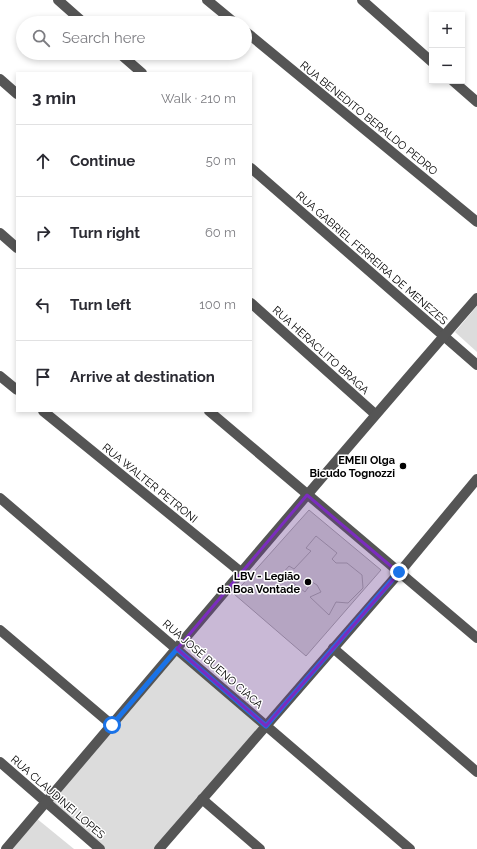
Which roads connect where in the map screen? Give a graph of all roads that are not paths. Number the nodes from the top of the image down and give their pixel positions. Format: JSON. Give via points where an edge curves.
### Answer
{"nodes":[{"id":1,"x":58,"y":0,"type":"edge"},
{"id":2,"x":207,"y":0,"type":"edge"},
{"id":3,"x":362,"y":0,"type":"edge"},
{"id":4,"x":76,"y":16,"type":"edge"},
{"id":5,"x":226,"y":16,"type":"edge"},
{"id":6,"x":252,"y":37,"type":"edge"},
{"id":7,"x":429,"y":59,"type":"edge"},
{"id":8,"x":127,"y":60,"type":"edge"},
{"id":9,"x":141,"y":72,"type":"edge"},
{"id":10,"x":0,"y":79,"type":"edge"},
{"id":11,"x":456,"y":84,"type":"edge"},
{"id":12,"x":16,"y":93,"type":"edge"},
{"id":13,"x":477,"y":102,"type":"edge"},
{"id":14,"x":252,"y":169,"type":"edge"},
{"id":15,"x":477,"y":222,"type":"edge"},
{"id":16,"x":0,"y":233,"type":"edge"},
{"id":17,"x":16,"y":247,"type":"edge"},
{"id":18,"x":477,"y":298,"type":"edge"},
{"id":19,"x":252,"y":304,"type":"edge"},
{"id":20,"x":444,"y":336,"type":"junction"},
{"id":21,"x":477,"y":365,"type":"edge"},
{"id":22,"x":0,"y":376,"type":"edge"},
{"id":23,"x":16,"y":389,"type":"edge"},
{"id":24,"x":44,"y":412,"type":"edge"},
{"id":25,"x":210,"y":412,"type":"edge"},
{"id":26,"x":375,"y":414,"type":"junction"},
{"id":27,"x":476,"y":483,"type":"edge"},
{"id":28,"x":307,"y":494,"type":"junction"},
{"id":29,"x":0,"y":498,"type":"edge"},
{"id":30,"x":399,"y":572,"type":"junction"},
{"id":31,"x":242,"y":573,"type":"junction"},
{"id":32,"x":0,"y":630,"type":"edge"},
{"id":33,"x":477,"y":638,"type":"edge"},
{"id":34,"x":333,"y":648,"type":"junction"},
{"id":35,"x":177,"y":649,"type":"junction"},
{"id":36,"x":112,"y":725,"type":"junction"},
{"id":37,"x":266,"y":726,"type":"junction"},
{"id":38,"x":0,"y":762,"type":"edge"},
{"id":39,"x":477,"y":772,"type":"edge"},
{"id":40,"x":202,"y":799,"type":"junction"},
{"id":41,"x":46,"y":802,"type":"junction"},
{"id":42,"x":6,"y":849,"type":"edge"},
{"id":43,"x":100,"y":849,"type":"edge"},
{"id":44,"x":159,"y":849,"type":"edge"},
{"id":45,"x":260,"y":849,"type":"edge"},
{"id":46,"x":410,"y":849,"type":"edge"}],
"edges":[{"from":1,"to":4,"type":"street"},
{"from":2,"to":5,"type":"street"},
{"from":3,"to":7,"type":"street"},
{"from":6,"to":15,"type":"street","name":"RUA BENEDITO BERALDO PEDRO"},
{"from":8,"to":9,"type":"street"},
{"from":10,"to":12,"type":"street"},
{"from":11,"to":13,"type":"street"},
{"from":14,"to":20,"type":"street","name":"RUA GABRIEL FERREIRA DE MENEZES"},
{"from":16,"to":17,"type":"street"},
{"from":18,"to":20,"type":"street"},
{"from":19,"to":26,"type":"street","name":"RUA HERACLITO BRAGA"},
{"from":20,"to":21,"type":"street","name":"RUA GABRIEL FERREIRA DE MENEZES"},
{"from":20,"to":26,"type":"street"},
{"from":22,"to":23,"type":"street"},
{"from":24,"to":31,"type":"street","name":"RUA WALTER PETRONI"},
{"from":25,"to":28,"type":"street"},
{"from":26,"to":28,"type":"street"},
{"from":27,"to":30,"type":"street"},
{"from":28,"to":30,"type":"street"},
{"from":28,"to":31,"type":"street"},
{"from":29,"to":35,"type":"street","name":"RUA JOSÉ BUENO CIACA"},
{"from":30,"to":33,"type":"street"},
{"from":30,"to":34,"type":"street"},
{"from":31,"to":35,"type":"street"},
{"from":32,"to":36,"type":"street"},
{"from":34,"to":37,"type":"street"},
{"from":34,"to":39,"type":"street"},
{"from":35,"to":36,"type":"street"},
{"from":35,"to":37,"type":"street","name":"RUA JOSÉ BUENO CIACA"},
{"from":36,"to":41,"type":"street"},
{"from":37,"to":40,"type":"street"},
{"from":37,"to":46,"type":"street","name":"RUA JOSÉ BUENO CIACA"},
{"from":38,"to":41,"type":"street","name":"RUA CLAUDINEI LOPES"},
{"from":40,"to":44,"type":"street"},
{"from":40,"to":45,"type":"street"},
{"from":41,"to":42,"type":"street"},
{"from":41,"to":43,"type":"street","name":"RUA CLAUDINEI LOPES"}]}
